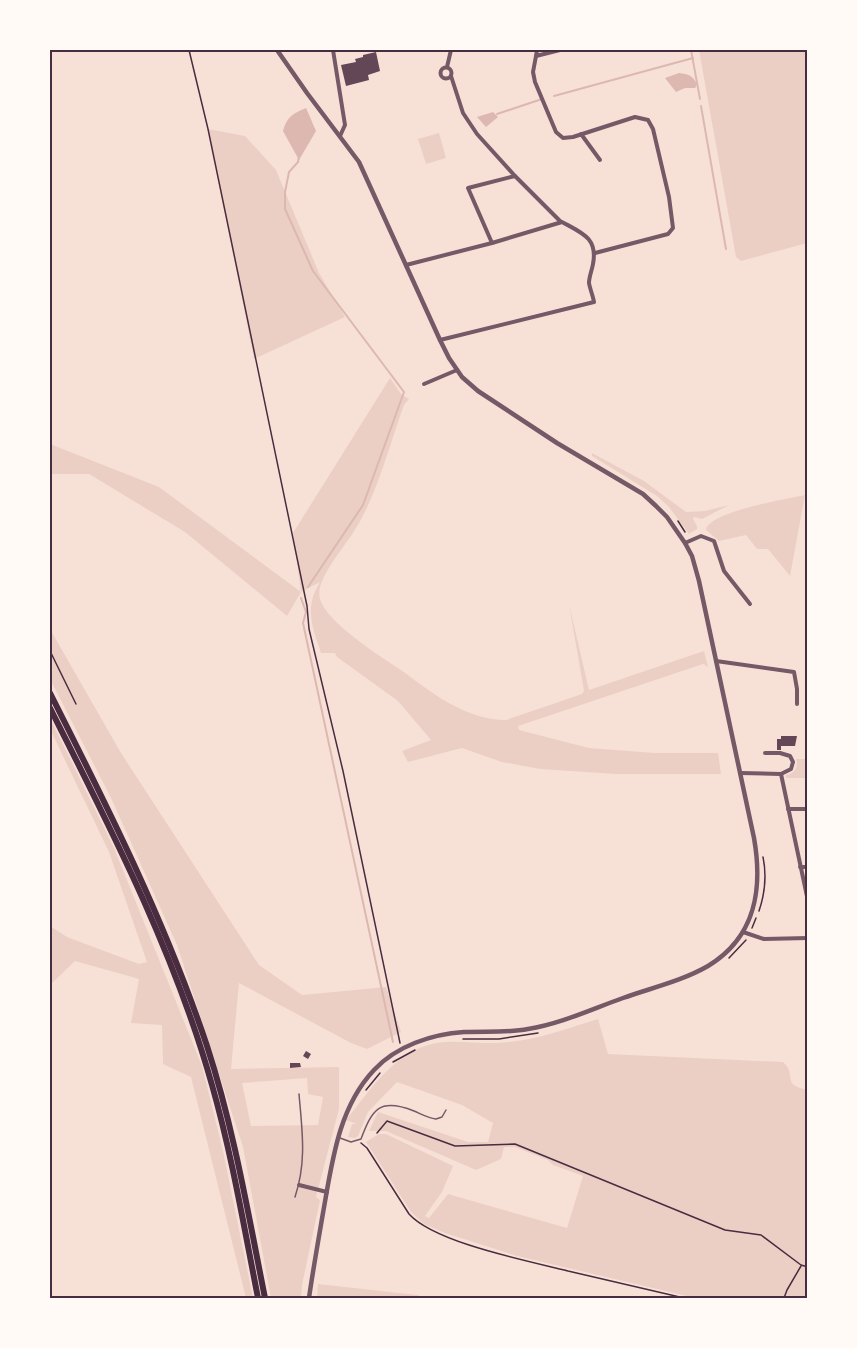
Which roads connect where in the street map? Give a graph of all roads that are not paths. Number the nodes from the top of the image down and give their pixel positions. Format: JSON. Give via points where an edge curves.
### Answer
{"nodes":[{"id":1,"x":277,"y":50,"type":"edge"},
{"id":2,"x":333,"y":50,"type":"edge"},
{"id":3,"x":451,"y":50,"type":"edge"},
{"id":4,"x":537,"y":50,"type":"edge"},
{"id":5,"x":560,"y":50,"type":"edge"},
{"id":6,"x":536,"y":56,"type":"junction"},
{"id":7,"x":447,"y":67,"type":"junction"},
{"id":8,"x":451,"y":76,"type":"junction"},
{"id":9,"x":581,"y":134,"type":"junction"},
{"id":10,"x":340,"y":136,"type":"junction"},
{"id":11,"x":600,"y":160,"type":"dead end"},
{"id":12,"x":515,"y":176,"type":"junction"},
{"id":13,"x":562,"y":222,"type":"junction"},
{"id":14,"x":492,"y":243,"type":"junction"},
{"id":15,"x":595,"y":253,"type":"junction"},
{"id":16,"x":406,"y":265,"type":"junction"},
{"id":17,"x":440,"y":340,"type":"junction"},
{"id":18,"x":457,"y":370,"type":"junction"},
{"id":19,"x":424,"y":384,"type":"dead end"},
{"id":20,"x":688,"y":542,"type":"junction"},
{"id":21,"x":750,"y":604,"type":"dead end"},
{"id":22,"x":717,"y":661,"type":"junction"},
{"id":23,"x":50,"y":693,"type":"edge"},
{"id":24,"x":797,"y":704,"type":"dead end"},
{"id":25,"x":50,"y":708,"type":"edge"},
{"id":26,"x":765,"y":753,"type":"dead end"},
{"id":27,"x":740,"y":773,"type":"junction"},
{"id":28,"x":781,"y":774,"type":"junction"},
{"id":29,"x":788,"y":809,"type":"junction"},
{"id":30,"x":807,"y":809,"type":"edge"},
{"id":31,"x":800,"y":867,"type":"junction"},
{"id":32,"x":807,"y":867,"type":"edge"},
{"id":33,"x":807,"y":901,"type":"edge"},
{"id":34,"x":743,"y":932,"type":"junction"},
{"id":35,"x":807,"y":938,"type":"edge"},
{"id":36,"x":299,"y":1094,"type":"dead end"},
{"id":37,"x":446,"y":1110,"type":"dead end"},
{"id":38,"x":338,"y":1137,"type":"junction"},
{"id":39,"x":232,"y":1149,"type":"junction"},
{"id":40,"x":299,"y":1185,"type":"junction"},
{"id":41,"x":242,"y":1191,"type":"junction"},
{"id":42,"x":327,"y":1192,"type":"junction"},
{"id":43,"x":295,"y":1197,"type":"dead end"},
{"id":44,"x":258,"y":1299,"type":"edge"},
{"id":45,"x":265,"y":1299,"type":"edge"},
{"id":46,"x":309,"y":1299,"type":"edge"}],
"edges":[{"from":1,"to":10,"type":"street"},
{"from":2,"to":10,"type":"street","via":[[345,124]]},
{"from":3,"to":7,"type":"street"},
{"from":4,"to":6,"type":"street"},
{"from":5,"to":6,"type":"street"},
{"from":6,"to":9,"type":"street","via":[[533,72],[556,132],[563,138]]},
{"from":7,"to":8,"type":"street","via":[[452,70]]},
{"from":7,"to":8,"type":"street","via":[[441,74]]},
{"from":8,"to":12,"type":"street","via":[[463,113]]},
{"from":9,"to":11,"type":"street"},
{"from":9,"to":15,"type":"street","via":[[635,117],[648,120],[669,197],[673,228],[668,234]]},
{"from":10,"to":16,"type":"street","via":[[373,188]]},
{"from":12,"to":13,"type":"street"},
{"from":12,"to":14,"type":"street","via":[[468,188]]},
{"from":13,"to":14,"type":"street"},
{"from":13,"to":15,"type":"street","via":[[590,240]]},
{"from":14,"to":16,"type":"street"},
{"from":15,"to":17,"type":"street","via":[[589,284],[594,302]]},
{"from":16,"to":17,"type":"street"},
{"from":17,"to":18,"type":"street"},
{"from":18,"to":19,"type":"street"},
{"from":18,"to":20,"type":"street","via":[[506,411],[643,495]]},
{"from":20,"to":21,"type":"street","via":[[701,536],[714,541],[724,571]]},
{"from":20,"to":22,"type":"street"},
{"from":22,"to":24,"type":"street","via":[[794,672]]},
{"from":22,"to":27,"type":"street"},
{"from":23,"to":39,"type":"highway","via":[[167,941],[207,1045]]},
{"from":25,"to":39,"type":"highway","via":[[138,889],[170,965]]},
{"from":26,"to":28,"type":"street","via":[[790,756],[791,769]]},
{"from":27,"to":28,"type":"street"},
{"from":27,"to":34,"type":"street","via":[[759,876],[754,905]]},
{"from":28,"to":29,"type":"street"},
{"from":29,"to":30,"type":"street"},
{"from":29,"to":31,"type":"street"},
{"from":31,"to":32,"type":"street"},
{"from":31,"to":33,"type":"street"},
{"from":34,"to":35,"type":"street","via":[[764,939]]},
{"from":34,"to":38,"type":"street","via":[[721,956],[696,972],[531,1029],[443,1035],[402,1049],[366,1079],[350,1103]]},
{"from":36,"to":40,"type":"lane","via":[[304,1160]]},
{"from":37,"to":38,"type":"lane","via":[[436,1119],[401,1107],[378,1108],[371,1114],[361,1139],[347,1141]]},
{"from":38,"to":42,"type":"street"},
{"from":39,"to":41,"type":"highway"},
{"from":40,"to":42,"type":"street"},
{"from":40,"to":43,"type":"lane"},
{"from":41,"to":44,"type":"highway"},
{"from":41,"to":45,"type":"highway"},
{"from":42,"to":46,"type":"street"}]}
